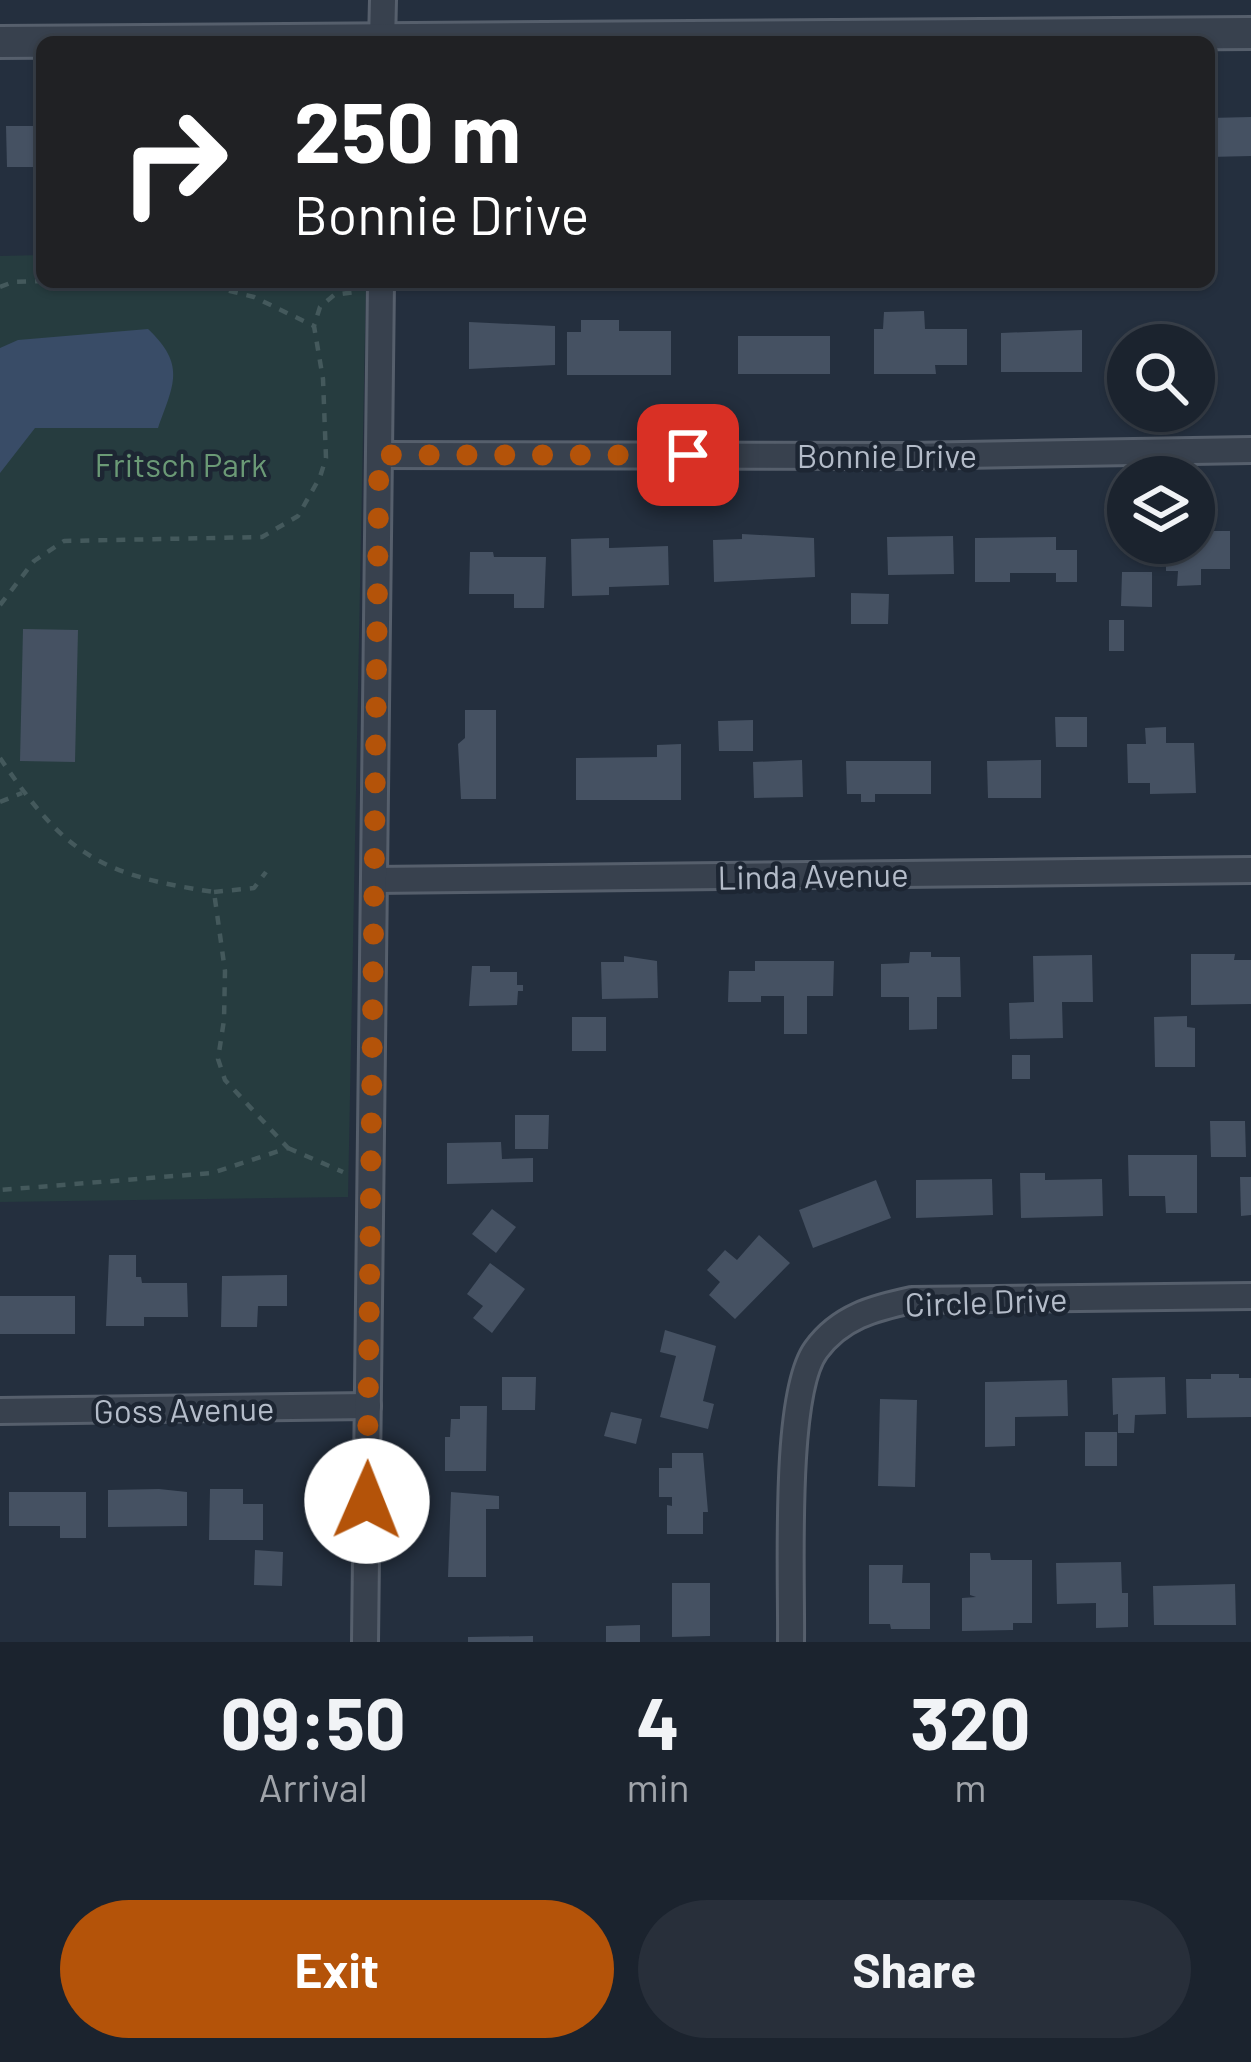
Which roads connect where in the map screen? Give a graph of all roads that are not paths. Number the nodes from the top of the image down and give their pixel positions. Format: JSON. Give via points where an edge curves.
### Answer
{"nodes":[{"id":1,"x":383,"y":0,"type":"edge"},
{"id":2,"x":1251,"y":33,"type":"edge"},
{"id":3,"x":382,"y":36,"type":"edge"},
{"id":4,"x":925,"y":36,"type":"edge"},
{"id":5,"x":0,"y":42,"type":"edge"},
{"id":6,"x":36,"y":42,"type":"edge"},
{"id":7,"x":381,"y":288,"type":"edge"},
{"id":8,"x":1251,"y":450,"type":"edge"},
{"id":9,"x":379,"y":455,"type":"junction"},
{"id":10,"x":1251,"y":870,"type":"edge"},
{"id":11,"x":374,"y":880,"type":"junction"},
{"id":12,"x":1251,"y":1296,"type":"edge"},
{"id":13,"x":368,"y":1406,"type":"junction"},
{"id":14,"x":0,"y":1411,"type":"edge"},
{"id":15,"x":365,"y":1642,"type":"edge"},
{"id":16,"x":791,"y":1642,"type":"edge"}],
"edges":[{"from":1,"to":3,"type":"street"},
{"from":2,"to":4,"type":"street"},
{"from":5,"to":6,"type":"street"},
{"from":7,"to":9,"type":"street"},
{"from":8,"to":9,"type":"street","name":"Bonnie Drive"},
{"from":9,"to":11,"type":"street"},
{"from":10,"to":11,"type":"street","name":"Linda Avenue"},
{"from":11,"to":13,"type":"street"},
{"from":12,"to":16,"type":"street","name":"Circle Drive","via":[[911,1300],[847,1320],[814,1352],[799,1394]]},
{"from":13,"to":14,"type":"street","name":"Goss Avenue"},
{"from":13,"to":15,"type":"street"}]}
